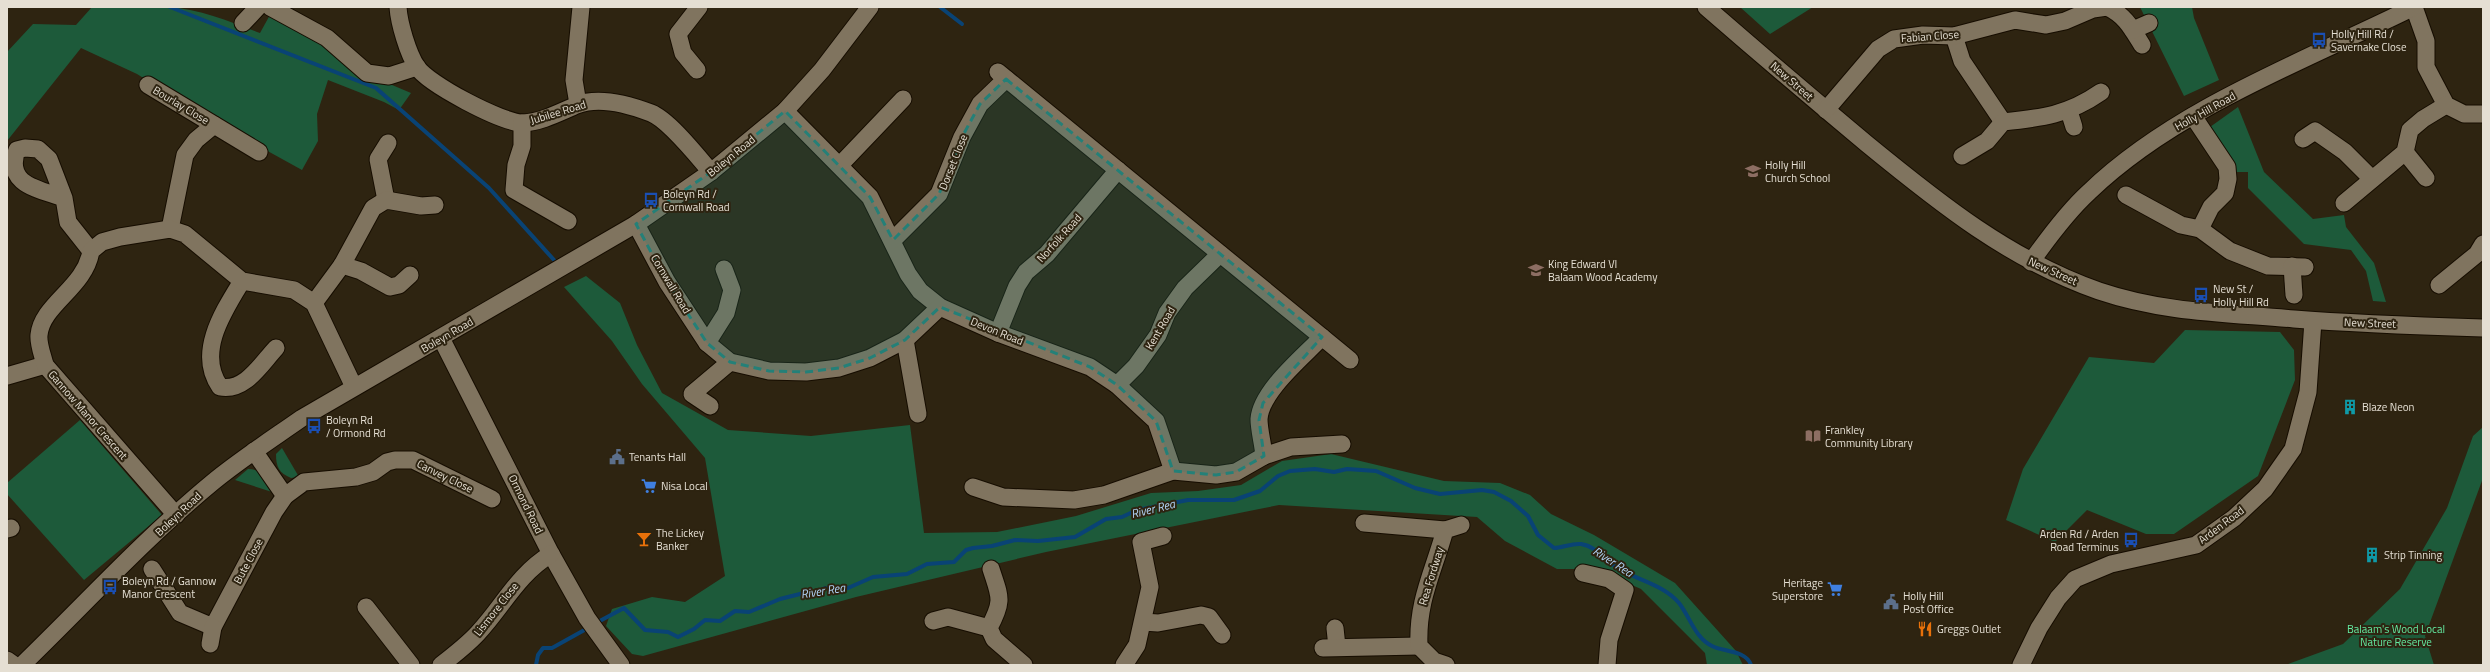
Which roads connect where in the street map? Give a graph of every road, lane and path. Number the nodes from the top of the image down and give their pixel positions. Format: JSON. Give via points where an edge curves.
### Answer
{"nodes":[{"id":1,"x":258,"y":7,"type":"edge"},
{"id":2,"x":270,"y":7,"type":"edge"},
{"id":3,"x":398,"y":7,"type":"edge"},
{"id":4,"x":580,"y":7,"type":"edge"},
{"id":5,"x":699,"y":7,"type":"edge"},
{"id":6,"x":870,"y":7,"type":"edge"},
{"id":7,"x":1706,"y":7,"type":"edge"},
{"id":8,"x":2107,"y":7,"type":"edge"},
{"id":9,"x":2414,"y":7,"type":"edge"},
{"id":10,"x":243,"y":23,"type":"dead end"},
{"id":11,"x":2149,"y":23,"type":"dead end"},
{"id":12,"x":2133,"y":30,"type":"junction"},
{"id":13,"x":1954,"y":36,"type":"junction"},
{"id":14,"x":2142,"y":45,"type":"dead end"},
{"id":15,"x":417,"y":68,"type":"junction"},
{"id":16,"x":697,"y":70,"type":"dead end"},
{"id":17,"x":148,"y":85,"type":"dead end"},
{"id":18,"x":2101,"y":92,"type":"dead end"},
{"id":19,"x":903,"y":99,"type":"dead end"},
{"id":20,"x":578,"y":104,"type":"junction"},
{"id":21,"x":2446,"y":105,"type":"junction"},
{"id":22,"x":1826,"y":110,"type":"junction"},
{"id":23,"x":784,"y":111,"type":"junction"},
{"id":24,"x":2069,"y":111,"type":"junction"},
{"id":25,"x":2483,"y":114,"type":"edge"},
{"id":26,"x":2193,"y":116,"type":"junction"},
{"id":27,"x":2003,"y":122,"type":"junction"},
{"id":28,"x":522,"y":123,"type":"junction"},
{"id":29,"x":214,"y":125,"type":"junction"},
{"id":30,"x":2074,"y":127,"type":"dead end"},
{"id":31,"x":2303,"y":139,"type":"dead end"},
{"id":32,"x":388,"y":143,"type":"dead end"},
{"id":33,"x":258,"y":152,"type":"dead end"},
{"id":34,"x":2405,"y":152,"type":"junction"},
{"id":35,"x":1962,"y":156,"type":"dead end"},
{"id":36,"x":840,"y":165,"type":"junction"},
{"id":37,"x":1118,"y":170,"type":"junction"},
{"id":38,"x":711,"y":172,"type":"junction"},
{"id":39,"x":2426,"y":178,"type":"dead end"},
{"id":40,"x":2372,"y":179,"type":"junction"},
{"id":41,"x":2137,"y":195,"type":"dead end"},
{"id":42,"x":64,"y":198,"type":"dead end"},
{"id":43,"x":386,"y":200,"type":"junction"},
{"id":44,"x":2344,"y":203,"type":"dead end"},
{"id":45,"x":435,"y":205,"type":"dead end"},
{"id":46,"x":568,"y":221,"type":"dead end"},
{"id":47,"x":636,"y":224,"type":"junction"},
{"id":48,"x":170,"y":229,"type":"junction"},
{"id":49,"x":2200,"y":229,"type":"junction"},
{"id":50,"x":893,"y":240,"type":"junction"},
{"id":51,"x":2483,"y":244,"type":"edge"},
{"id":52,"x":91,"y":251,"type":"junction"},
{"id":53,"x":1220,"y":254,"type":"junction"},
{"id":54,"x":2031,"y":262,"type":"junction"},
{"id":55,"x":342,"y":265,"type":"junction"},
{"id":56,"x":724,"y":269,"type":"dead end"},
{"id":57,"x":410,"y":275,"type":"dead end"},
{"id":58,"x":242,"y":281,"type":"junction"},
{"id":59,"x":2439,"y":285,"type":"dead end"},
{"id":60,"x":2294,"y":295,"type":"dead end"},
{"id":61,"x":314,"y":303,"type":"junction"},
{"id":62,"x":940,"y":307,"type":"junction"},
{"id":63,"x":2313,"y":321,"type":"junction"},
{"id":64,"x":2483,"y":328,"type":"edge"},
{"id":65,"x":998,"y":333,"type":"junction"},
{"id":66,"x":1322,"y":337,"type":"junction"},
{"id":67,"x":441,"y":338,"type":"junction"},
{"id":68,"x":905,"y":340,"type":"junction"},
{"id":69,"x":707,"y":343,"type":"junction"},
{"id":70,"x":276,"y":348,"type":"dead end"},
{"id":71,"x":1350,"y":360,"type":"dead end"},
{"id":72,"x":730,"y":362,"type":"junction"},
{"id":73,"x":44,"y":365,"type":"junction"},
{"id":74,"x":7,"y":376,"type":"edge"},
{"id":75,"x":1117,"y":385,"type":"junction"},
{"id":76,"x":354,"y":387,"type":"junction"},
{"id":77,"x":710,"y":406,"type":"dead end"},
{"id":78,"x":918,"y":414,"type":"dead end"},
{"id":79,"x":1342,"y":444,"type":"dead end"},
{"id":80,"x":254,"y":451,"type":"junction"},
{"id":81,"x":1264,"y":456,"type":"junction"},
{"id":82,"x":1173,"y":471,"type":"junction"},
{"id":83,"x":973,"y":487,"type":"dead end"},
{"id":84,"x":285,"y":496,"type":"junction"},
{"id":85,"x":492,"y":499,"type":"dead end"},
{"id":86,"x":176,"y":515,"type":"junction"},
{"id":87,"x":1364,"y":523,"type":"dead end"},
{"id":88,"x":1461,"y":525,"type":"dead end"},
{"id":89,"x":1445,"y":530,"type":"junction"},
{"id":90,"x":1162,"y":536,"type":"dead end"},
{"id":91,"x":551,"y":554,"type":"junction"},
{"id":92,"x":152,"y":569,"type":"dead end"},
{"id":93,"x":991,"y":569,"type":"dead end"},
{"id":94,"x":1583,"y":573,"type":"dead end"},
{"id":95,"x":366,"y":607,"type":"dead end"},
{"id":96,"x":933,"y":622,"type":"dead end"},
{"id":97,"x":1143,"y":622,"type":"junction"},
{"id":98,"x":213,"y":627,"type":"junction"},
{"id":99,"x":989,"y":628,"type":"junction"},
{"id":100,"x":1335,"y":628,"type":"dead end"},
{"id":101,"x":1222,"y":634,"type":"dead end"},
{"id":102,"x":210,"y":644,"type":"dead end"},
{"id":103,"x":1419,"y":646,"type":"junction"},
{"id":104,"x":7,"y":660,"type":"edge"},
{"id":105,"x":14,"y":665,"type":"edge"},
{"id":106,"x":22,"y":665,"type":"edge"},
{"id":107,"x":412,"y":665,"type":"edge"},
{"id":108,"x":441,"y":665,"type":"edge"},
{"id":109,"x":621,"y":665,"type":"edge"},
{"id":110,"x":1024,"y":665,"type":"edge"},
{"id":111,"x":1124,"y":665,"type":"edge"},
{"id":112,"x":1446,"y":665,"type":"edge"},
{"id":113,"x":1607,"y":665,"type":"edge"},
{"id":114,"x":2021,"y":665,"type":"edge"}],
"edges":[{"from":1,"to":10,"type":"street"},
{"from":2,"to":15,"type":"street","via":[[327,38],[367,73],[389,76]]},
{"from":3,"to":15,"type":"street","name":"Jubilee Road","via":[[401,27]]},
{"from":4,"to":20,"type":"street","via":[[574,80]]},
{"from":5,"to":16,"type":"street","via":[[678,34],[683,53]]},
{"from":6,"to":23,"type":"street","name":"Boleyn Road","via":[[822,70]]},
{"from":7,"to":22,"type":"street","name":"New Street"},
{"from":8,"to":12,"type":"street","name":"Fabian Close","via":[[2117,11]]},
{"from":8,"to":13,"type":"street","name":"Fabian Close","via":[[2093,9],[2066,21],[2046,25],[2015,20]]},
{"from":9,"to":21,"type":"street","via":[[2426,41],[2426,67]]},
{"from":9,"to":26,"type":"street","name":"Holly Hill Road"},
{"from":11,"to":12,"type":"street"},
{"from":12,"to":14,"type":"street","name":"Fabian Close"},
{"from":13,"to":22,"type":"street","name":"Fabian Close","via":[[1923,35],[1894,39],[1878,49]]},
{"from":13,"to":27,"type":"street","via":[[1962,61]]},
{"from":15,"to":28,"type":"street","name":"Jubilee Road","via":[[428,78],[488,114]]},
{"from":17,"to":29,"type":"street","name":"Bourlay Close"},
{"from":18,"to":24,"type":"street"},
{"from":19,"to":36,"type":"street"},
{"from":20,"to":28,"type":"street","name":"Jubilee Road","via":[[550,117]]},
{"from":20,"to":38,"type":"street","name":"Jubilee Road","via":[[619,104],[653,114],[685,140]]},
{"from":21,"to":25,"type":"street","via":[[2464,114]]},
{"from":21,"to":34,"type":"street","via":[[2423,118],[2410,130]]},
{"from":22,"to":54,"type":"street","name":"New Street","via":[[1941,204],[1987,237]]},
{"from":23,"to":36,"type":"street","name":"Devon Road"},
{"from":23,"to":38,"type":"street","name":"Boleyn Road"},
{"from":24,"to":27,"type":"street","via":[[2041,118]]},
{"from":24,"to":30,"type":"street"},
{"from":26,"to":49,"type":"street","via":[[2227,167],[2228,179],[2225,193],[2211,207]]},
{"from":26,"to":54,"type":"street","name":"Holly Hill Road","via":[[2135,153],[2088,193]]},
{"from":27,"to":35,"type":"street","via":[[1987,140]]},
{"from":28,"to":46,"type":"street","name":"Jubilee Road","via":[[522,146],[516,165],[514,190]]},
{"from":29,"to":33,"type":"street","name":"Bourlay Close"},
{"from":29,"to":48,"type":"street","name":"Bourlay Close","via":[[196,140],[184,155]]},
{"from":31,"to":40,"type":"street","via":[[2314,131],[2346,152]]},
{"from":32,"to":43,"type":"street","via":[[378,159]]},
{"from":34,"to":39,"type":"street"},
{"from":34,"to":40,"type":"street"},
{"from":36,"to":50,"type":"street","name":"Devon Road","via":[[870,196]]},
{"from":37,"to":50,"type":"street","name":"Dorset Close","via":[[1002,76],[980,104],[962,137],[939,194]]},
{"from":37,"to":53,"type":"street"},
{"from":37,"to":65,"type":"street","name":"Norfolk Road","via":[[1047,254],[1026,272],[1017,286]]},
{"from":38,"to":47,"type":"street","name":"Boleyn Road"},
{"from":40,"to":44,"type":"street"},
{"from":41,"to":49,"type":"street","via":[[2181,225]]},
{"from":42,"to":52,"type":"street","via":[[68,222]]},
{"from":43,"to":45,"type":"street","via":[[421,206]]},
{"from":43,"to":55,"type":"street","via":[[373,208]]},
{"from":47,"to":67,"type":"street","name":"Boleyn Road"},
{"from":47,"to":69,"type":"street","name":"Cornwall Road","via":[[667,282]]},
{"from":48,"to":52,"type":"street","via":[[102,242]]},
{"from":48,"to":58,"type":"street","via":[[185,234]]},
{"from":49,"to":60,"type":"street","via":[[2230,251],[2268,266],[2298,267]]},
{"from":50,"to":62,"type":"street","name":"Devon Road","via":[[908,274],[920,290]]},
{"from":51,"to":59,"type":"street","via":[[2477,254]]},
{"from":52,"to":73,"type":"street","name":"Gannow Manor Crescent","via":[[89,263],[79,281],[44,321],[39,336]]},
{"from":53,"to":66,"type":"street"},
{"from":53,"to":75,"type":"street","name":"Kent Road","via":[[1185,288],[1167,313],[1158,335],[1136,366]]},
{"from":54,"to":63,"type":"street","name":"New Street","via":[[2101,291],[2162,307],[2225,315]]},
{"from":55,"to":57,"type":"street","via":[[382,281],[390,287],[399,285]]},
{"from":55,"to":61,"type":"street"},
{"from":56,"to":69,"type":"street","via":[[732,290],[726,313]]},
{"from":58,"to":61,"type":"street","via":[[294,290]]},
{"from":58,"to":70,"type":"street","via":[[225,308],[214,336],[210,351],[213,377],[220,387],[230,389],[243,383]]},
{"from":61,"to":76,"type":"street"},
{"from":62,"to":65,"type":"street","name":"Devon Road"},
{"from":62,"to":68,"type":"street","name":"Cornwall Road"},
{"from":63,"to":64,"type":"street","name":"New Street"},
{"from":63,"to":114,"type":"street","name":"Arden Road","via":[[2308,392],[2293,449],[2265,489],[2234,518],[2196,545],[2111,564],[2074,579],[2043,622]]},
{"from":65,"to":75,"type":"street","name":"Devon Road","via":[[1090,366]]},
{"from":66,"to":71,"type":"street"},
{"from":66,"to":81,"type":"street","via":[[1263,403],[1259,420]]},
{"from":67,"to":76,"type":"street","name":"Boleyn Road"},
{"from":67,"to":91,"type":"street","name":"Ormond Road"},
{"from":68,"to":72,"type":"street","name":"Cornwall Road","via":[[870,358],[839,368],[806,372],[769,371]]},
{"from":68,"to":78,"type":"street"},
{"from":69,"to":72,"type":"street","name":"Cornwall Road"},
{"from":72,"to":77,"type":"street","via":[[692,394]]},
{"from":73,"to":74,"type":"street"},
{"from":73,"to":86,"type":"street","name":"Gannow Manor Crescent"},
{"from":75,"to":82,"type":"street","name":"Devon Road","via":[[1156,421]]},
{"from":76,"to":80,"type":"street","name":"Boleyn Road"},
{"from":79,"to":81,"type":"street","via":[[1291,447]]},
{"from":80,"to":84,"type":"street"},
{"from":80,"to":86,"type":"street","name":"Boleyn Road","via":[[213,482]]},
{"from":81,"to":82,"type":"street","via":[[1236,472],[1216,475]]},
{"from":82,"to":83,"type":"street","via":[[1104,495],[1074,500],[1003,497]]},
{"from":84,"to":85,"type":"street","name":"Canvey Close","via":[[304,482],[356,477],[373,472],[387,462],[413,460]]},
{"from":84,"to":98,"type":"street","name":"Bute Close"},
{"from":86,"to":106,"type":"street","name":"Boleyn Road"},
{"from":87,"to":89,"type":"street","name":"Rea Fordway"},
{"from":88,"to":89,"type":"street","name":"Rea Fordway"},
{"from":89,"to":103,"type":"street","name":"Rea Fordway","via":[[1433,572],[1424,591],[1418,621]]},
{"from":90,"to":97,"type":"street","via":[[1141,542],[1150,587]]},
{"from":91,"to":108,"type":"street","name":"Lismore Close","via":[[534,564],[523,575],[480,632]]},
{"from":91,"to":109,"type":"street","name":"Ormond Road","via":[[587,618]]},
{"from":92,"to":98,"type":"street","via":[[180,613]]},
{"from":93,"to":99,"type":"street","via":[[1000,598],[997,612]]},
{"from":94,"to":113,"type":"street","via":[[1609,579],[1625,590],[1610,640]]},
{"from":95,"to":107,"type":"street"},
{"from":96,"to":99,"type":"street","via":[[948,617]]},
{"from":97,"to":101,"type":"street","via":[[1158,623],[1201,614],[1209,617]]},
{"from":97,"to":111,"type":"street","via":[[1137,645]]},
{"from":98,"to":102,"type":"street","name":"Bute Close"},
{"from":99,"to":110,"type":"street","via":[[994,639]]},
{"from":100,"to":103,"type":"street","via":[[1330,647]]},
{"from":103,"to":112,"type":"street","via":[[1434,661]]},
{"from":104,"to":105,"type":"street"}]}
